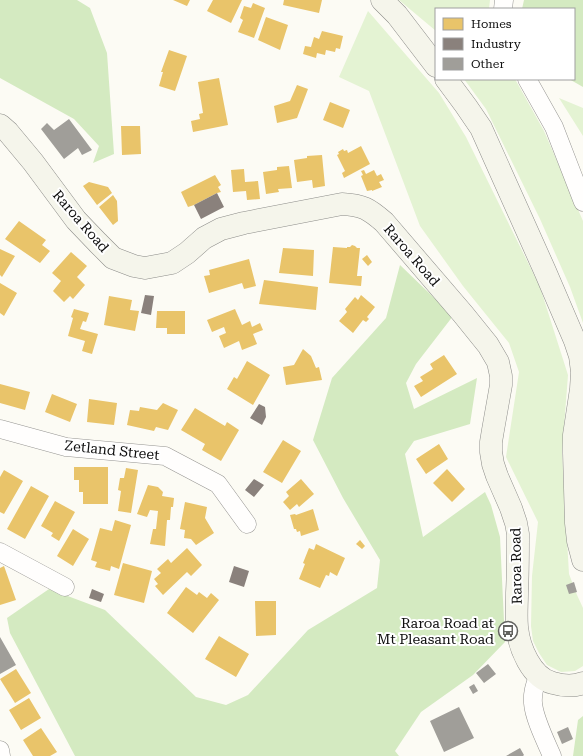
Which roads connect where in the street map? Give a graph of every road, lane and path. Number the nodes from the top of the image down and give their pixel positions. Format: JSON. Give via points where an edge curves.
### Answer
{"nodes":[{"id":1,"x":382,"y":0,"type":"edge"},
{"id":2,"x":435,"y":65,"type":"edge"},
{"id":3,"x":447,"y":80,"type":"edge"},
{"id":4,"x":529,"y":80,"type":"edge"},
{"id":5,"x":0,"y":125,"type":"edge"},
{"id":6,"x":583,"y":202,"type":"edge"},
{"id":7,"x":0,"y":429,"type":"edge"},
{"id":8,"x":247,"y":524,"type":"dead end"},
{"id":9,"x":0,"y":552,"type":"edge"},
{"id":10,"x":583,"y":560,"type":"edge"},
{"id":11,"x":65,"y":587,"type":"dead end"},
{"id":12,"x":538,"y":676,"type":"junction"},
{"id":13,"x":583,"y":683,"type":"edge"},
{"id":14,"x":0,"y":750,"type":"edge"},
{"id":15,"x":1,"y":756,"type":"edge"},
{"id":16,"x":552,"y":756,"type":"edge"}],
"edges":[{"from":1,"to":2,"type":"main road","via":[[397,15]]},
{"from":3,"to":10,"type":"main road","via":[[481,128],[580,356],[581,389],[574,453],[576,523]]},
{"from":4,"to":6,"type":"street","via":[[554,127]]},
{"from":5,"to":12,"type":"main road","name":"Raroa Road","via":[[33,162],[76,220],[113,258],[134,266],[145,268],[172,263],[204,238],[221,229],[342,204],[355,204],[370,210],[384,222],[468,320],[498,362],[501,376],[491,452],[518,534],[517,628],[522,648]]},
{"from":7,"to":8,"type":"street","name":"Zetland Street","via":[[66,447],[165,456],[218,484]]},
{"from":9,"to":11,"type":"street"},
{"from":12,"to":13,"type":"main road","via":[[558,685]]},
{"from":12,"to":16,"type":"street","via":[[533,691],[533,704]]},
{"from":14,"to":15,"type":"street"}]}
